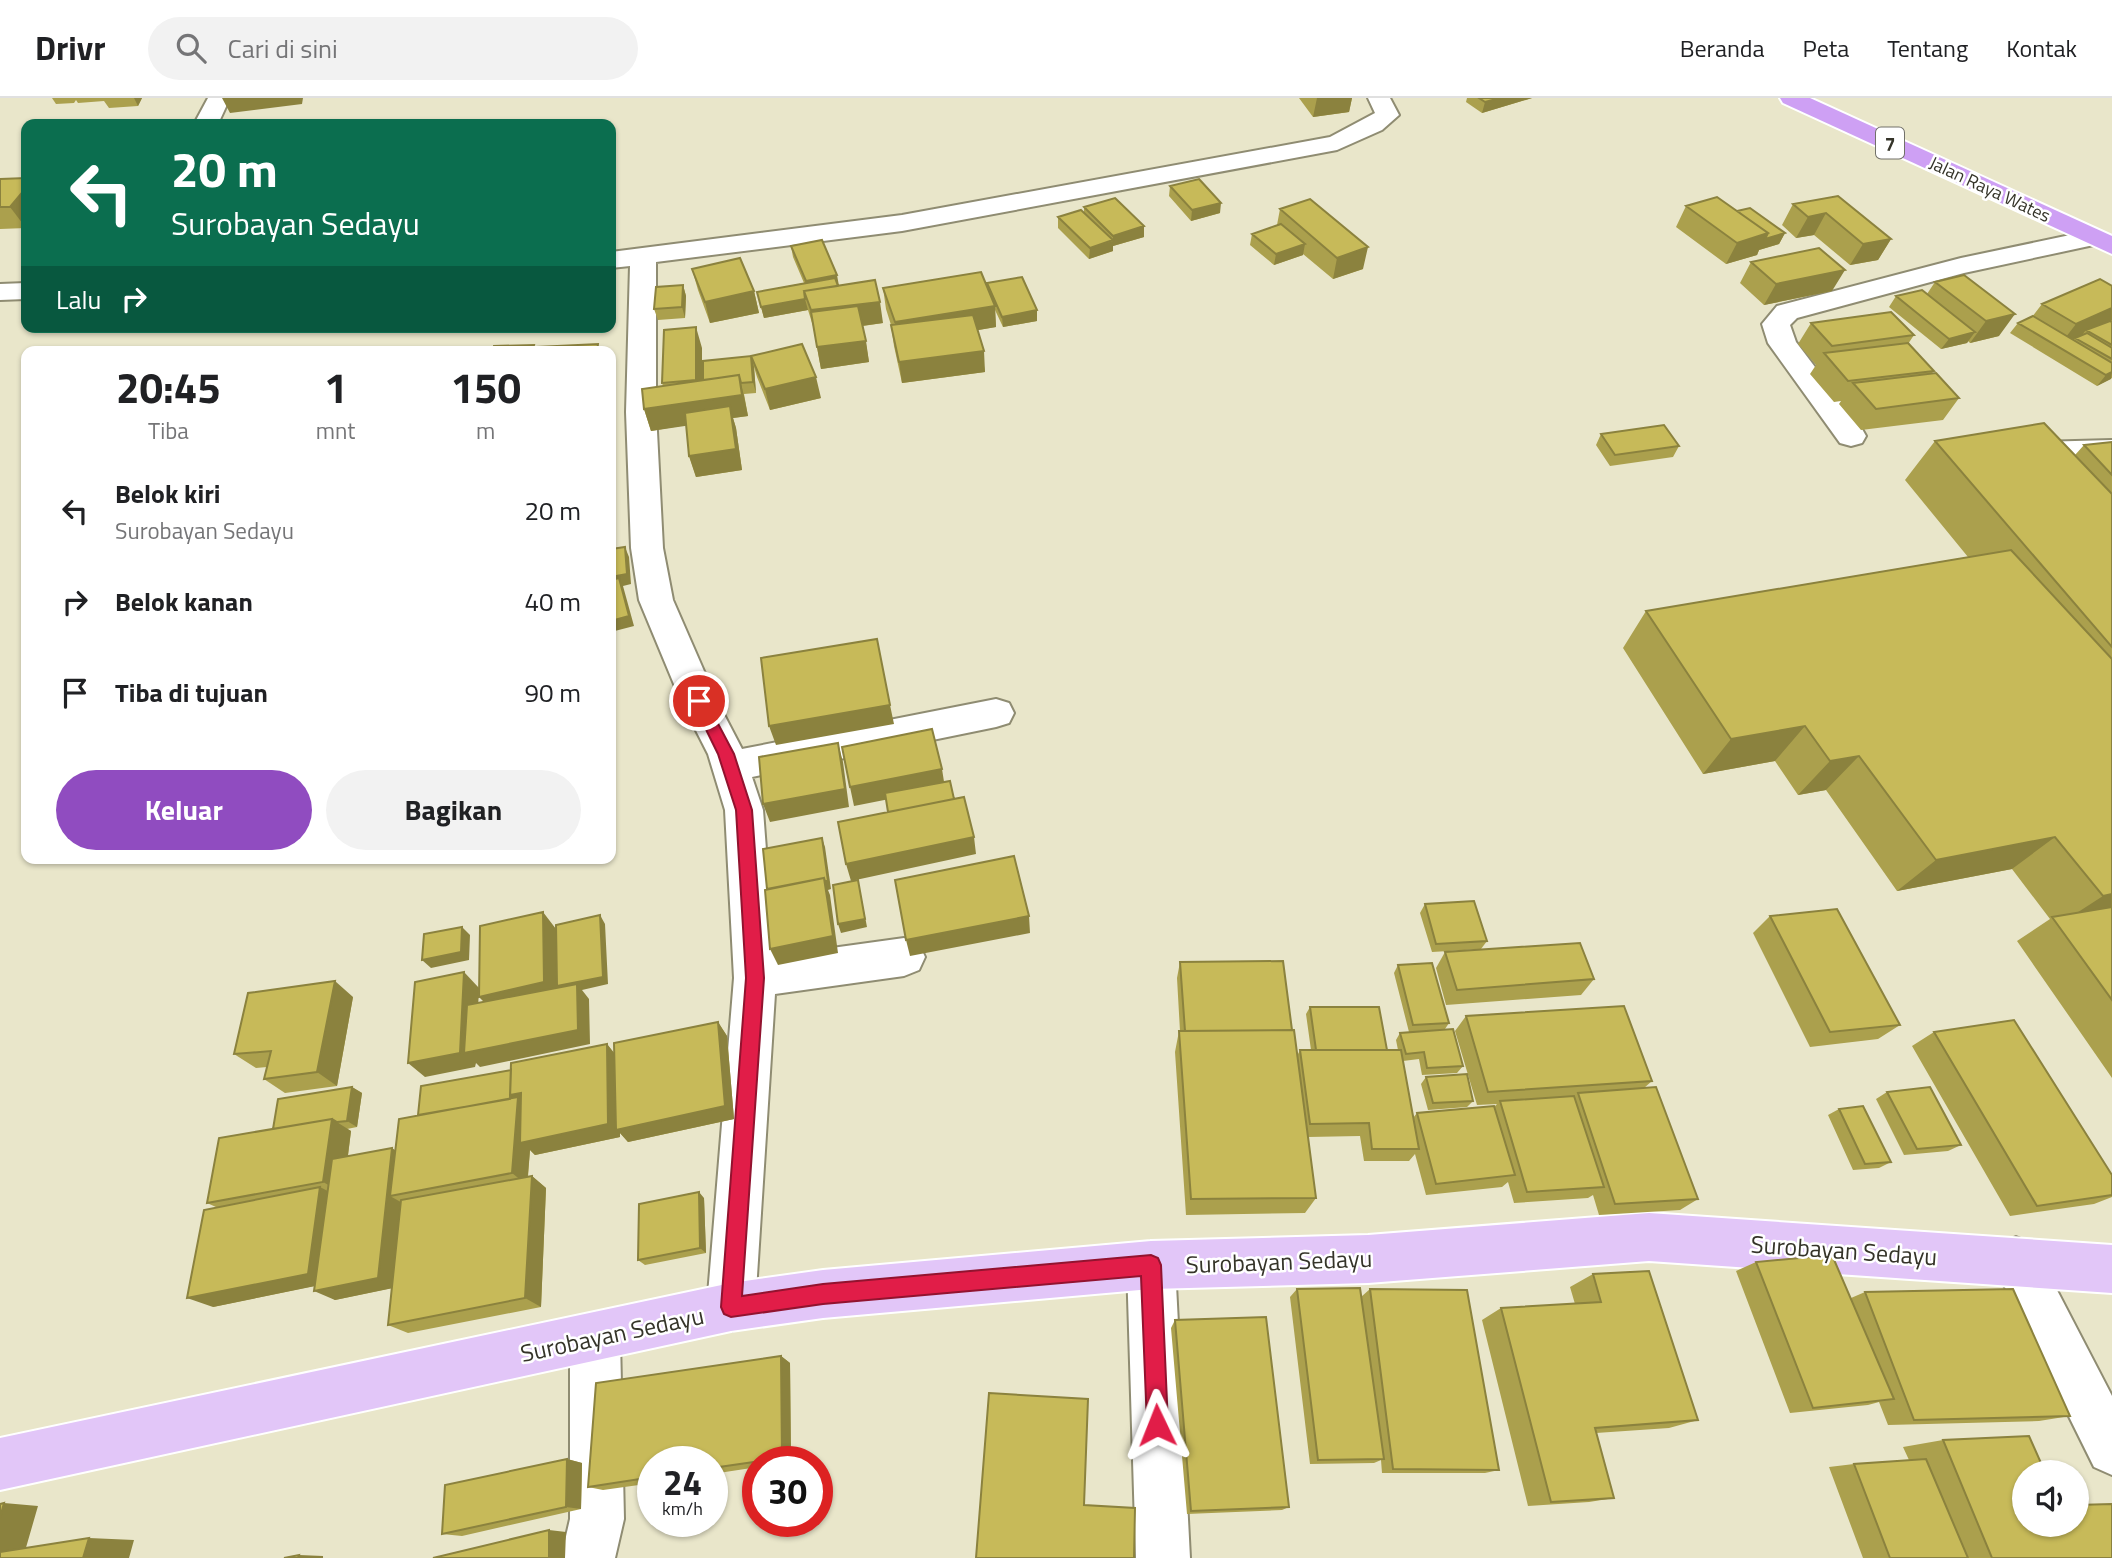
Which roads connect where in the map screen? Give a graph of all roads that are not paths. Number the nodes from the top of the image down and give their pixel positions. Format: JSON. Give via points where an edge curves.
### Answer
{"nodes":[{"id":1,"x":219,"y":98,"type":"edge"},
{"id":2,"x":1379,"y":98,"type":"edge"},
{"id":3,"x":1791,"y":98,"type":"edge"},
{"id":4,"x":208,"y":119,"type":"edge"},
{"id":5,"x":2103,"y":242,"type":"edge"},
{"id":6,"x":627,"y":259,"type":"edge"},
{"id":7,"x":21,"y":291,"type":"edge"},
{"id":8,"x":0,"y":292,"type":"edge"},
{"id":9,"x":626,"y":414,"type":"edge"},
{"id":10,"x":1851,"y":436,"type":"dead end"},
{"id":11,"x":2112,"y":450,"type":"edge"},
{"id":12,"x":2038,"y":452,"type":"edge"},
{"id":13,"x":996,"y":713,"type":"dead end"},
{"id":14,"x":730,"y":766,"type":"junction"},
{"id":15,"x":904,"y":957,"type":"edge"},
{"id":16,"x":755,"y":978,"type":"junction"},
{"id":17,"x":2016,"y":1261,"type":"junction"},
{"id":18,"x":1151,"y":1265,"type":"junction"},
{"id":19,"x":2112,"y":1269,"type":"edge"},
{"id":20,"x":731,"y":1307,"type":"junction"},
{"id":21,"x":595,"y":1339,"type":"junction"},
{"id":22,"x":2112,"y":1449,"type":"edge"},
{"id":23,"x":0,"y":1464,"type":"edge"},
{"id":24,"x":588,"y":1558,"type":"edge"},
{"id":25,"x":1163,"y":1558,"type":"edge"}],
"edges":[{"from":1,"to":4,"type":"street"},
{"from":2,"to":6,"type":"street","via":[[1387,115],[1337,143],[902,223]]},
{"from":3,"to":5,"type":"highway","name":"Jalan Raya Wates","number":"7"},
{"from":5,"to":10,"type":"street","via":[[1961,266],[1787,312],[1776,324],[1782,343]]},
{"from":6,"to":9,"type":"street"},
{"from":7,"to":8,"type":"street"},
{"from":9,"to":14,"type":"street","via":[[656,600]]},
{"from":11,"to":12,"type":"street"},
{"from":13,"to":14,"type":"street"},
{"from":14,"to":16,"type":"street","via":[[744,810]]},
{"from":15,"to":16,"type":"street"},
{"from":16,"to":20,"type":"street"},
{"from":17,"to":18,"type":"main road","name":"Surobayan Sedayu","via":[[1649,1237],[1368,1259]]},
{"from":17,"to":19,"type":"main road","name":"Surobayan Sedayu"},
{"from":17,"to":22,"type":"street"},
{"from":18,"to":20,"type":"main road","name":"Surobayan Sedayu","via":[[823,1294]]},
{"from":18,"to":25,"type":"street"},
{"from":20,"to":21,"type":"main road","name":"Surobayan Sedayu"},
{"from":21,"to":23,"type":"main road","name":"Surobayan Sedayu"},
{"from":21,"to":24,"type":"street","via":[[597,1519]]}]}
